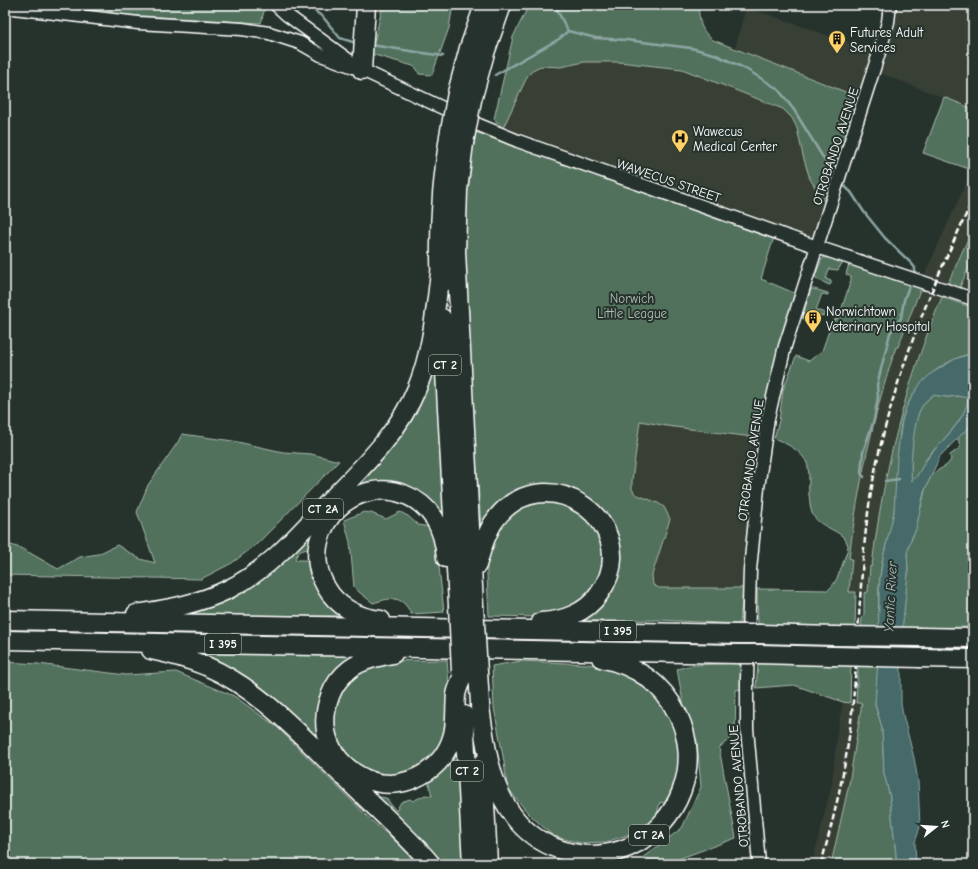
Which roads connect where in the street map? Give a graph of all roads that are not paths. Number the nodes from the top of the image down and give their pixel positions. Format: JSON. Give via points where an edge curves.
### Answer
{"nodes":[{"id":1,"x":276,"y":5,"type":"edge"},
{"id":2,"x":366,"y":5,"type":"edge"},
{"id":3,"x":478,"y":5,"type":"edge"},
{"id":4,"x":484,"y":5,"type":"edge"},
{"id":5,"x":502,"y":5,"type":"edge"},
{"id":6,"x":890,"y":5,"type":"edge"},
{"id":7,"x":5,"y":7,"type":"edge"},
{"id":8,"x":469,"y":48,"type":"junction"},
{"id":9,"x":362,"y":70,"type":"junction"},
{"id":10,"x":465,"y":96,"type":"junction"},
{"id":11,"x":456,"y":139,"type":"junction"},
{"id":12,"x":817,"y":247,"type":"junction"},
{"id":13,"x":440,"y":273,"type":"junction"},
{"id":14,"x":973,"y":299,"type":"edge"},
{"id":15,"x":473,"y":582,"type":"junction"},
{"id":16,"x":463,"y":602,"type":"junction"},
{"id":17,"x":5,"y":620,"type":"edge"},
{"id":18,"x":86,"y":621,"type":"junction"},
{"id":19,"x":415,"y":628,"type":"junction"},
{"id":20,"x":498,"y":629,"type":"junction"},
{"id":21,"x":973,"y":638,"type":"edge"},
{"id":22,"x":5,"y":640,"type":"edge"},
{"id":23,"x":105,"y":642,"type":"junction"},
{"id":24,"x":440,"y":648,"type":"junction"},
{"id":25,"x":567,"y":651,"type":"junction"},
{"id":26,"x":973,"y":658,"type":"edge"},
{"id":27,"x":467,"y":674,"type":"junction"},
{"id":28,"x":480,"y":707,"type":"junction"},
{"id":29,"x":431,"y":864,"type":"edge"},
{"id":30,"x":472,"y":864,"type":"edge"},
{"id":31,"x":488,"y":864,"type":"edge"},
{"id":32,"x":759,"y":864,"type":"edge"}],
"edges":[{"from":1,"to":9,"type":"street"},
{"from":2,"to":9,"type":"highway"},
{"from":3,"to":8,"type":"highway"},
{"from":4,"to":8,"type":"highway","number":"CT 2"},
{"from":5,"to":10,"type":"highway","number":"CT 2","via":[[485,53]]},
{"from":6,"to":12,"type":"street","name":"OTROBANDO AVENUE","via":[[880,53]]},
{"from":7,"to":9,"type":"street","via":[[138,23],[269,33],[300,43],[321,55]]},
{"from":8,"to":10,"type":"highway","number":"CT 2"},
{"from":9,"to":12,"type":"street","name":"WAWECUS STREET","via":[[518,141]]},
{"from":10,"to":11,"type":"highway","number":"CT 2","bridge":true},
{"from":11,"to":13,"type":"highway","number":"CT 2","via":[[440,209]]},
{"from":11,"to":15,"type":"highway","number":"CT 2","via":[[456,259]]},
{"from":12,"to":14,"type":"street","name":"WAWECUS STREET"},
{"from":12,"to":32,"type":"street","name":"OTROBANDO AVENUE","via":[[785,346],[768,418],[750,570],[747,729]]},
{"from":13,"to":16,"type":"highway","number":"CT 2"},
{"from":13,"to":18,"type":"highway","number":"CT 2A","via":[[429,354],[418,388],[404,415],[379,450],[285,548],[251,576],[206,599],[169,609]]},
{"from":15,"to":16,"type":"highway","number":"CT 2"},
{"from":15,"to":20,"type":"highway","via":[[482,548],[494,522],[507,508],[527,497],[549,493],[570,498],[589,509],[604,529],[610,543],[610,567],[602,590],[589,606],[554,621],[524,622]]},
{"from":16,"to":19,"type":"highway","via":[[447,564],[445,545],[438,525],[421,504],[406,495],[383,490],[364,493],[344,502],[325,525],[318,549],[319,568],[329,592],[340,605],[356,614]]},
{"from":16,"to":27,"type":"highway","number":"CT 2","bridge":true},
{"from":17,"to":18,"type":"highway","number":"I 395"},
{"from":18,"to":19,"type":"highway","number":"I 395"},
{"from":19,"to":20,"type":"highway","number":"I 395"},
{"from":20,"to":21,"type":"highway","number":"I 395","bridge":true},
{"from":22,"to":23,"type":"highway","number":"I 395"},
{"from":23,"to":24,"type":"highway","number":"I 395"},
{"from":23,"to":29,"type":"highway","via":[[193,661],[225,675],[250,691],[280,716]]},
{"from":24,"to":25,"type":"highway","number":"I 395"},
{"from":24,"to":27,"type":"highway","via":[[378,657],[357,665],[344,674],[331,694],[325,715],[325,726],[331,746],[345,766],[365,779],[379,783],[401,783],[424,774],[437,763],[450,745],[455,727],[456,693]]},
{"from":25,"to":26,"type":"highway","number":"I 395","bridge":true},
{"from":25,"to":28,"type":"highway","number":"CT 2A","via":[[608,659],[635,669],[660,688],[680,718],[686,734],[688,751],[686,781],[669,814],[644,838],[619,851],[588,855],[558,849],[532,836],[513,816],[497,788]]},
{"from":27,"to":28,"type":"highway","number":"CT 2"},
{"from":27,"to":30,"type":"highway","number":"CT 2"},
{"from":28,"to":31,"type":"highway","number":"CT 2"}]}
